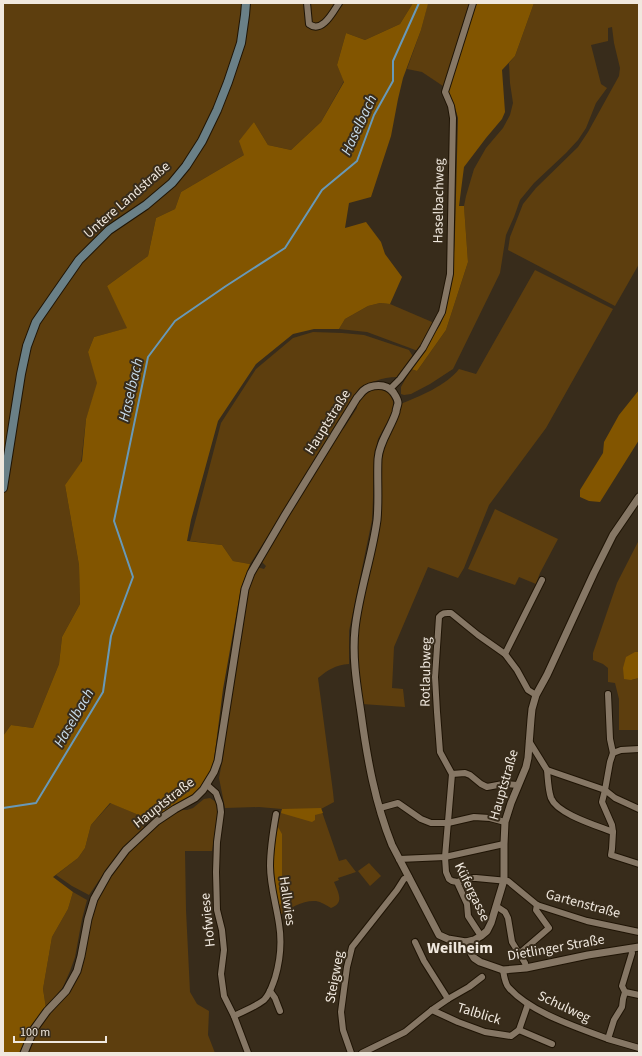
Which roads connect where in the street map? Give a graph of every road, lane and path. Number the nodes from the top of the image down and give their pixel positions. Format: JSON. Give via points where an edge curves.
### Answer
{"nodes":[{"id":1,"x":246,"y":3,"type":"edge"},
{"id":2,"x":307,"y":3,"type":"edge"},
{"id":3,"x":339,"y":3,"type":"edge"},
{"id":4,"x":473,"y":3,"type":"edge"},
{"id":5,"x":390,"y":389,"type":"junction"},
{"id":6,"x":3,"y":488,"type":"edge"},
{"id":7,"x":639,"y":497,"type":"edge"},
{"id":8,"x":542,"y":580,"type":"dead end"},
{"id":9,"x":505,"y":654,"type":"junction"},
{"id":10,"x":608,"y":694,"type":"dead end"},
{"id":11,"x":536,"y":695,"type":"junction"},
{"id":12,"x":529,"y":741,"type":"junction"},
{"id":13,"x":639,"y":749,"type":"edge"},
{"id":14,"x":613,"y":754,"type":"junction"},
{"id":15,"x":547,"y":770,"type":"junction"},
{"id":16,"x":452,"y":774,"type":"junction"},
{"id":17,"x":207,"y":785,"type":"junction"},
{"id":18,"x":518,"y":785,"type":"junction"},
{"id":19,"x":605,"y":790,"type":"junction"},
{"id":20,"x":380,"y":808,"type":"junction"},
{"id":21,"x":639,"y":809,"type":"edge"},
{"id":22,"x":276,"y":814,"type":"dead end"},
{"id":23,"x":505,"y":822,"type":"junction"},
{"id":24,"x":448,"y":823,"type":"junction"},
{"id":25,"x":613,"y":832,"type":"junction"},
{"id":26,"x":504,"y":844,"type":"junction"},
{"id":27,"x":445,"y":857,"type":"junction"},
{"id":28,"x":399,"y":859,"type":"junction"},
{"id":29,"x":639,"y":864,"type":"edge"},
{"id":30,"x":409,"y":877,"type":"junction"},
{"id":31,"x":504,"y":880,"type":"junction"},
{"id":32,"x":457,"y":882,"type":"junction"},
{"id":33,"x":537,"y":905,"type":"junction"},
{"id":34,"x":496,"y":906,"type":"junction"},
{"id":35,"x":639,"y":932,"type":"edge"},
{"id":36,"x":481,"y":936,"type":"junction"},
{"id":37,"x":415,"y":942,"type":"dead end"},
{"id":38,"x":466,"y":942,"type":"junction"},
{"id":39,"x":639,"y":947,"type":"edge"},
{"id":40,"x":631,"y":948,"type":"junction"},
{"id":41,"x":520,"y":953,"type":"junction"},
{"id":42,"x":526,"y":968,"type":"junction"},
{"id":43,"x":503,"y":970,"type":"junction"},
{"id":44,"x":482,"y":977,"type":"dead end"},
{"id":45,"x":270,"y":991,"type":"junction"},
{"id":46,"x":625,"y":992,"type":"junction"},
{"id":47,"x":639,"y":995,"type":"edge"},
{"id":48,"x":448,"y":999,"type":"junction"},
{"id":49,"x":528,"y":1004,"type":"junction"},
{"id":50,"x":280,"y":1010,"type":"dead end"},
{"id":51,"x":432,"y":1010,"type":"junction"},
{"id":52,"x":234,"y":1016,"type":"junction"},
{"id":53,"x":519,"y":1030,"type":"junction"},
{"id":54,"x":608,"y":1039,"type":"junction"},
{"id":55,"x":552,"y":1044,"type":"dead end"},
{"id":56,"x":639,"y":1048,"type":"edge"},
{"id":57,"x":24,"y":1053,"type":"edge"},
{"id":58,"x":248,"y":1053,"type":"edge"},
{"id":59,"x":351,"y":1053,"type":"edge"},
{"id":60,"x":362,"y":1053,"type":"edge"}],
"edges":[{"from":1,"to":6,"type":"main road","name":"Untere Landstraße","via":[[241,43],[228,82],[208,129],[186,166],[172,183],[146,206],[109,230],[79,260],[36,322],[20,374]]},
{"from":2,"to":3,"type":"street","via":[[309,24],[317,27],[322,25]]},
{"from":4,"to":5,"type":"street","name":"Haselbachweg","via":[[445,92],[452,106],[453,118],[450,274],[442,312],[422,348]]},
{"from":5,"to":17,"type":"street","name":"Hauptstraße","via":[[384,386],[371,386],[357,398],[251,573],[245,589],[218,761]]},
{"from":5,"to":20,"type":"street","via":[[398,403],[378,457],[377,520],[355,629],[354,650],[355,678],[363,728],[373,786]]},
{"from":7,"to":11,"type":"street","name":"Hauptstraße","via":[[613,535]]},
{"from":8,"to":9,"type":"street"},
{"from":9,"to":11,"type":"street","name":"Rotlaubweg","via":[[528,690]]},
{"from":9,"to":16,"type":"street","name":"Rotlaubweg","via":[[451,613],[439,616],[435,677],[440,752]]},
{"from":10,"to":14,"type":"street"},
{"from":11,"to":12,"type":"street","name":"Hauptstraße","via":[[531,714]]},
{"from":12,"to":15,"type":"street"},
{"from":12,"to":18,"type":"street","name":"Hauptstraße","via":[[526,767]]},
{"from":13,"to":14,"type":"street","via":[[621,750]]},
{"from":14,"to":19,"type":"street"},
{"from":15,"to":19,"type":"street"},
{"from":15,"to":25,"type":"street","via":[[554,804],[581,821]]},
{"from":16,"to":18,"type":"street","via":[[465,773],[487,787]]},
{"from":16,"to":24,"type":"street"},
{"from":17,"to":52,"type":"street","name":"Hofwiese","via":[[216,793],[221,812],[216,842],[217,910],[224,950],[221,974],[224,996]]},
{"from":17,"to":57,"type":"street","name":"Hauptstraße","via":[[194,798],[158,821],[126,850],[108,874],[94,899],[76,971],[66,991],[34,1029]]},
{"from":18,"to":23,"type":"street","name":"Hauptstraße"},
{"from":19,"to":21,"type":"street","via":[[615,798]]},
{"from":19,"to":25,"type":"street","via":[[602,802]]},
{"from":20,"to":24,"type":"street","via":[[398,803],[431,823]]},
{"from":20,"to":28,"type":"street","via":[[387,834]]},
{"from":22,"to":45,"type":"street","name":"Hallwies","via":[[270,866],[280,945],[279,966]]},
{"from":23,"to":24,"type":"street","via":[[474,817]]},
{"from":23,"to":26,"type":"street","name":"Hauptstraße"},
{"from":24,"to":27,"type":"street"},
{"from":25,"to":29,"type":"street","via":[[611,855]]},
{"from":26,"to":27,"type":"street"},
{"from":26,"to":31,"type":"street","name":"Hauptstraße"},
{"from":27,"to":28,"type":"street"},
{"from":27,"to":32,"type":"street","name":"Küfergasse","via":[[449,879]]},
{"from":28,"to":30,"type":"street"},
{"from":30,"to":38,"type":"street","via":[[439,935]]},
{"from":30,"to":59,"type":"street","name":"Steigweg","via":[[404,879],[352,947],[341,1012],[343,1030]]},
{"from":31,"to":32,"type":"street","via":[[469,878]]},
{"from":31,"to":33,"type":"street","name":"Gartenstraße"},
{"from":31,"to":34,"type":"street","name":"Hauptstraße"},
{"from":32,"to":36,"type":"street","name":"Küfergasse","via":[[467,904],[468,916]]},
{"from":33,"to":35,"type":"street","name":"Gartenstraße"},
{"from":33,"to":41,"type":"street","via":[[536,910],[549,928]]},
{"from":34,"to":36,"type":"street","name":"Hauptstraße","via":[[487,931]]},
{"from":34,"to":41,"type":"street","via":[[505,912],[512,942]]},
{"from":36,"to":38,"type":"street"},
{"from":37,"to":48,"type":"street"},
{"from":38,"to":43,"type":"street","name":"Dietlinger Straße","via":[[474,958]]},
{"from":39,"to":40,"type":"street","name":"Dietlinger Straße"},
{"from":40,"to":42,"type":"street","name":"Dietlinger Straße"},
{"from":40,"to":46,"type":"street","via":[[632,953],[622,986]]},
{"from":41,"to":42,"type":"street"},
{"from":42,"to":43,"type":"street","name":"Dietlinger Straße"},
{"from":43,"to":49,"type":"street","name":"Schulweg","via":[[508,987]]},
{"from":44,"to":48,"type":"street"},
{"from":45,"to":50,"type":"street"},
{"from":45,"to":52,"type":"street","name":"Hallwies","via":[[264,1000]]},
{"from":46,"to":47,"type":"street"},
{"from":46,"to":54,"type":"street","via":[[622,1007],[614,1020]]},
{"from":48,"to":51,"type":"street"},
{"from":49,"to":53,"type":"street","name":"Talblick"},
{"from":49,"to":54,"type":"street","name":"Schulweg","via":[[566,1024]]},
{"from":51,"to":53,"type":"street","name":"Talblick","via":[[485,1032],[511,1036]]},
{"from":51,"to":60,"type":"street","via":[[405,1032]]},
{"from":52,"to":58,"type":"street","name":"Hofwiese"},
{"from":53,"to":55,"type":"street","name":"Talblick"},
{"from":54,"to":56,"type":"street","name":"Schulweg"}]}
